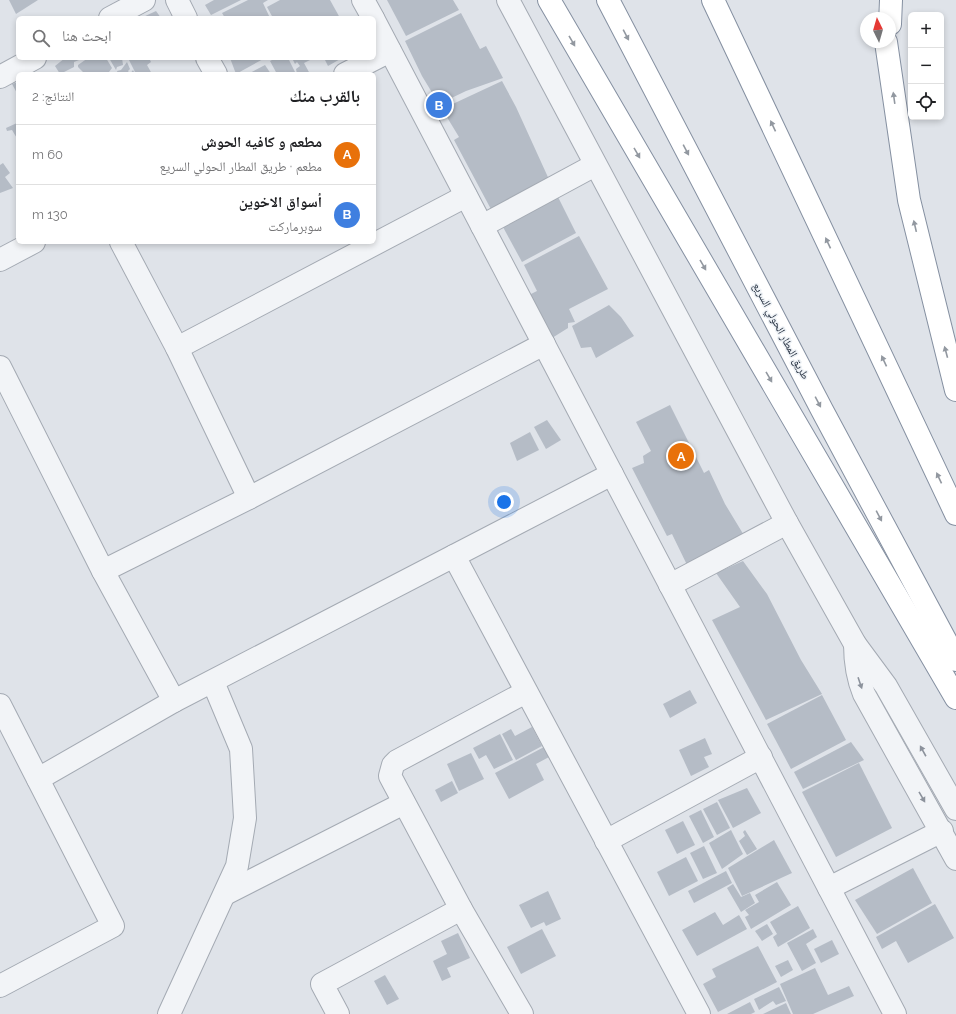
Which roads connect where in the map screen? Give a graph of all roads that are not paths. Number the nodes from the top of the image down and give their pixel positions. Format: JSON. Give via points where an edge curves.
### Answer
{"nodes":[{"id":1,"x":144,"y":0,"type":"edge"},
{"id":2,"x":177,"y":0,"type":"edge"},
{"id":3,"x":363,"y":0,"type":"edge"},
{"id":4,"x":508,"y":0,"type":"edge"},
{"id":5,"x":608,"y":0,"type":"edge"},
{"id":6,"x":714,"y":0,"type":"edge"},
{"id":7,"x":878,"y":0,"type":"edge"},
{"id":8,"x":891,"y":0,"type":"edge"},
{"id":9,"x":550,"y":4,"type":"edge"},
{"id":10,"x":880,"y":12,"type":"edge"},
{"id":11,"x":890,"y":12,"type":"edge"},
{"id":12,"x":114,"y":16,"type":"edge"},
{"id":13,"x":185,"y":16,"type":"edge"},
{"id":14,"x":371,"y":16,"type":"edge"},
{"id":15,"x":376,"y":25,"type":"edge"},
{"id":16,"x":888,"y":48,"type":"edge"},
{"id":17,"x":390,"y":51,"type":"junction"},
{"id":18,"x":376,"y":58,"type":"edge"},
{"id":19,"x":31,"y":60,"type":"edge"},
{"id":20,"x":208,"y":60,"type":"edge"},
{"id":21,"x":372,"y":60,"type":"edge"},
{"id":22,"x":215,"y":72,"type":"edge"},
{"id":23,"x":349,"y":72,"type":"edge"},
{"id":24,"x":0,"y":77,"type":"edge"},
{"id":25,"x":595,"y":165,"type":"junction"},
{"id":26,"x":466,"y":196,"type":"junction"},
{"id":27,"x":482,"y":226,"type":"junction"},
{"id":28,"x":376,"y":243,"type":"edge"},
{"id":29,"x":30,"y":244,"type":"edge"},
{"id":30,"x":122,"y":244,"type":"edge"},
{"id":31,"x":375,"y":244,"type":"edge"},
{"id":32,"x":0,"y":260,"type":"edge"},
{"id":33,"x":544,"y":344,"type":"junction"},
{"id":34,"x":177,"y":348,"type":"junction"},
{"id":35,"x":0,"y":368,"type":"edge"},
{"id":36,"x":956,"y":390,"type":"edge"},
{"id":37,"x":612,"y":474,"type":"junction"},
{"id":38,"x":249,"y":498,"type":"junction"},
{"id":39,"x":956,"y":514,"type":"edge"},
{"id":40,"x":787,"y":523,"type":"junction"},
{"id":41,"x":454,"y":556,"type":"junction"},
{"id":42,"x":103,"y":571,"type":"junction"},
{"id":43,"x":670,"y":585,"type":"junction"},
{"id":44,"x":855,"y":644,"type":"junction"},
{"id":45,"x":956,"y":660,"type":"edge"},
{"id":46,"x":213,"y":682,"type":"junction"},
{"id":47,"x":526,"y":692,"type":"junction"},
{"id":48,"x":956,"y":698,"type":"edge"},
{"id":49,"x":174,"y":701,"type":"junction"},
{"id":50,"x":0,"y":705,"type":"edge"},
{"id":51,"x":761,"y":757,"type":"junction"},
{"id":52,"x":38,"y":779,"type":"junction"},
{"id":53,"x":404,"y":803,"type":"junction"},
{"id":54,"x":956,"y":809,"type":"edge"},
{"id":55,"x":942,"y":831,"type":"junction"},
{"id":56,"x":606,"y":841,"type":"junction"},
{"id":57,"x":956,"y":859,"type":"edge"},
{"id":58,"x":829,"y":888,"type":"junction"},
{"id":59,"x":225,"y":894,"type":"junction"},
{"id":60,"x":461,"y":909,"type":"junction"},
{"id":61,"x":0,"y":986,"type":"edge"},
{"id":62,"x":169,"y":1014,"type":"edge"},
{"id":63,"x":338,"y":1014,"type":"edge"},
{"id":64,"x":522,"y":1014,"type":"edge"},
{"id":65,"x":698,"y":1014,"type":"edge"},
{"id":66,"x":895,"y":1014,"type":"edge"}],
"edges":[{"from":1,"to":12,"type":"street"},
{"from":2,"to":13,"type":"street"},
{"from":3,"to":14,"type":"street"},
{"from":4,"to":25,"type":"street"},
{"from":5,"to":45,"type":"highway","name":"طريق المطار الحولي السريع","one_way":true},
{"from":39,"to":6,"type":"highway","one_way":true},
{"from":7,"to":10,"type":"highway"},
{"from":8,"to":11,"type":"highway"},
{"from":9,"to":48,"type":"highway","one_way":true},
{"from":15,"to":17,"type":"street"},
{"from":36,"to":16,"type":"highway","one_way":true,"via":[[909,200]]},
{"from":17,"to":18,"type":"street"},
{"from":17,"to":26,"type":"street"},
{"from":19,"to":24,"type":"street"},
{"from":20,"to":22,"type":"street"},
{"from":21,"to":23,"type":"street"},
{"from":25,"to":27,"type":"street"},
{"from":25,"to":40,"type":"street"},
{"from":26,"to":27,"type":"street"},
{"from":26,"to":28,"type":"street"},
{"from":27,"to":33,"type":"street"},
{"from":29,"to":32,"type":"street"},
{"from":30,"to":34,"type":"street"},
{"from":31,"to":34,"type":"street"},
{"from":33,"to":37,"type":"street"},
{"from":33,"to":38,"type":"street"},
{"from":34,"to":38,"type":"street"},
{"from":35,"to":42,"type":"street"},
{"from":37,"to":41,"type":"street"},
{"from":37,"to":43,"type":"street"},
{"from":38,"to":42,"type":"street"},
{"from":40,"to":43,"type":"street"},
{"from":40,"to":44,"type":"street"},
{"from":41,"to":46,"type":"street"},
{"from":41,"to":47,"type":"street"},
{"from":42,"to":49,"type":"street"},
{"from":43,"to":51,"type":"street"},
{"from":54,"to":44,"type":"street","one_way":true,"via":[[886,686]]},
{"from":44,"to":55,"type":"street","one_way":true,"via":[[856,667],[864,694]]},
{"from":46,"to":49,"type":"street"},
{"from":46,"to":59,"type":"street","via":[[241,749],[245,818],[237,866]]},
{"from":47,"to":53,"type":"street","via":[[397,761],[390,776]]},
{"from":47,"to":56,"type":"street"},
{"from":49,"to":52,"type":"street"},
{"from":50,"to":52,"type":"street"},
{"from":51,"to":56,"type":"street"},
{"from":51,"to":58,"type":"street"},
{"from":52,"to":61,"type":"street","via":[[113,926]]},
{"from":53,"to":59,"type":"street"},
{"from":53,"to":60,"type":"street"},
{"from":55,"to":57,"type":"street"},
{"from":55,"to":58,"type":"street"},
{"from":56,"to":65,"type":"street"},
{"from":58,"to":66,"type":"street"},
{"from":59,"to":62,"type":"street"},
{"from":60,"to":63,"type":"street","via":[[322,984]]},
{"from":60,"to":64,"type":"street"}]}
